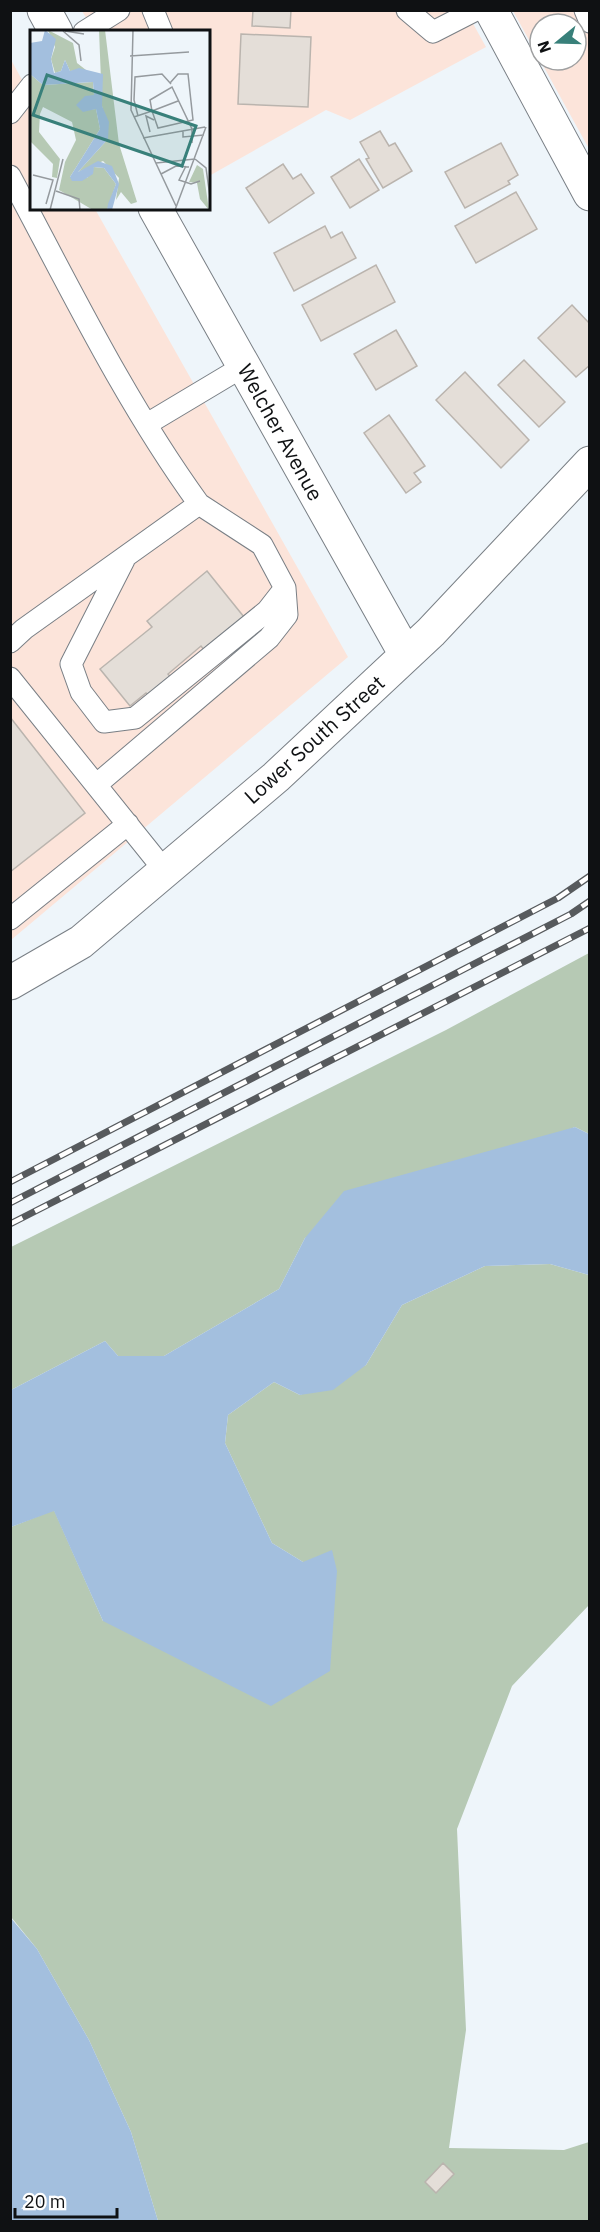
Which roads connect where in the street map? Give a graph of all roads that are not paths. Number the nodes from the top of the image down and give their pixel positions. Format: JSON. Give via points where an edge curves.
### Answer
{"nodes":[{"id":1,"x":44,"y":10,"type":"edge"},
{"id":2,"x":119,"y":10,"type":"edge"},
{"id":3,"x":153,"y":10,"type":"edge"},
{"id":4,"x":407,"y":10,"type":"edge"},
{"id":5,"x":476,"y":10,"type":"edge"},
{"id":6,"x":491,"y":10,"type":"edge"},
{"id":7,"x":585,"y":10,"type":"edge"},
{"id":8,"x":590,"y":22,"type":"edge"},
{"id":9,"x":55,"y":30,"type":"edge"},
{"id":10,"x":87,"y":30,"type":"edge"},
{"id":11,"x":161,"y":30,"type":"edge"},
{"id":12,"x":30,"y":88,"type":"edge"},
{"id":13,"x":10,"y":113,"type":"edge"},
{"id":14,"x":10,"y":176,"type":"edge"},
{"id":15,"x":590,"y":194,"type":"edge"},
{"id":16,"x":156,"y":210,"type":"edge"},
{"id":17,"x":244,"y":366,"type":"junction"},
{"id":18,"x":147,"y":424,"type":"junction"},
{"id":19,"x":590,"y":463,"type":"edge"},
{"id":20,"x":199,"y":504,"type":"junction"},
{"id":21,"x":126,"y":557,"type":"junction"},
{"id":22,"x":285,"y":588,"type":"junction"},
{"id":23,"x":10,"y":642,"type":"edge"},
{"id":24,"x":406,"y":655,"type":"junction"},
{"id":25,"x":10,"y":678,"type":"edge"},
{"id":26,"x":96,"y":785,"type":"junction"},
{"id":27,"x":128,"y":824,"type":"junction"},
{"id":28,"x":165,"y":871,"type":"junction"},
{"id":29,"x":10,"y":919,"type":"edge"},
{"id":30,"x":10,"y":983,"type":"edge"}],
"edges":[{"from":1,"to":9,"type":"street"},
{"from":2,"to":10,"type":"lane"},
{"from":3,"to":11,"type":"lane"},
{"from":4,"to":5,"type":"lane","via":[[433,32]]},
{"from":6,"to":15,"type":"street"},
{"from":7,"to":8,"type":"lane"},
{"from":12,"to":13,"type":"lane"},
{"from":14,"to":18,"type":"lane","via":[[115,375]]},
{"from":16,"to":17,"type":"street","name":"Welcher Avenue"},
{"from":17,"to":18,"type":"lane"},
{"from":17,"to":24,"type":"street","name":"Welcher Avenue"},
{"from":18,"to":20,"type":"lane"},
{"from":19,"to":24,"type":"street","name":"Lower South Street"},
{"from":20,"to":21,"type":"lane"},
{"from":20,"to":22,"type":"lane","via":[[262,545]]},
{"from":21,"to":22,"type":"lane","via":[[72,664],[81,692],[104,722],[135,718],[267,611]]},
{"from":21,"to":23,"type":"lane"},
{"from":22,"to":26,"type":"lane","via":[[287,615],[269,638]]},
{"from":24,"to":28,"type":"street","name":"Lower South Street","via":[[276,777]]},
{"from":25,"to":26,"type":"lane"},
{"from":26,"to":27,"type":"lane"},
{"from":27,"to":28,"type":"lane"},
{"from":27,"to":29,"type":"lane"},
{"from":28,"to":30,"type":"street","name":"Lower South Street","via":[[81,942]]}]}
